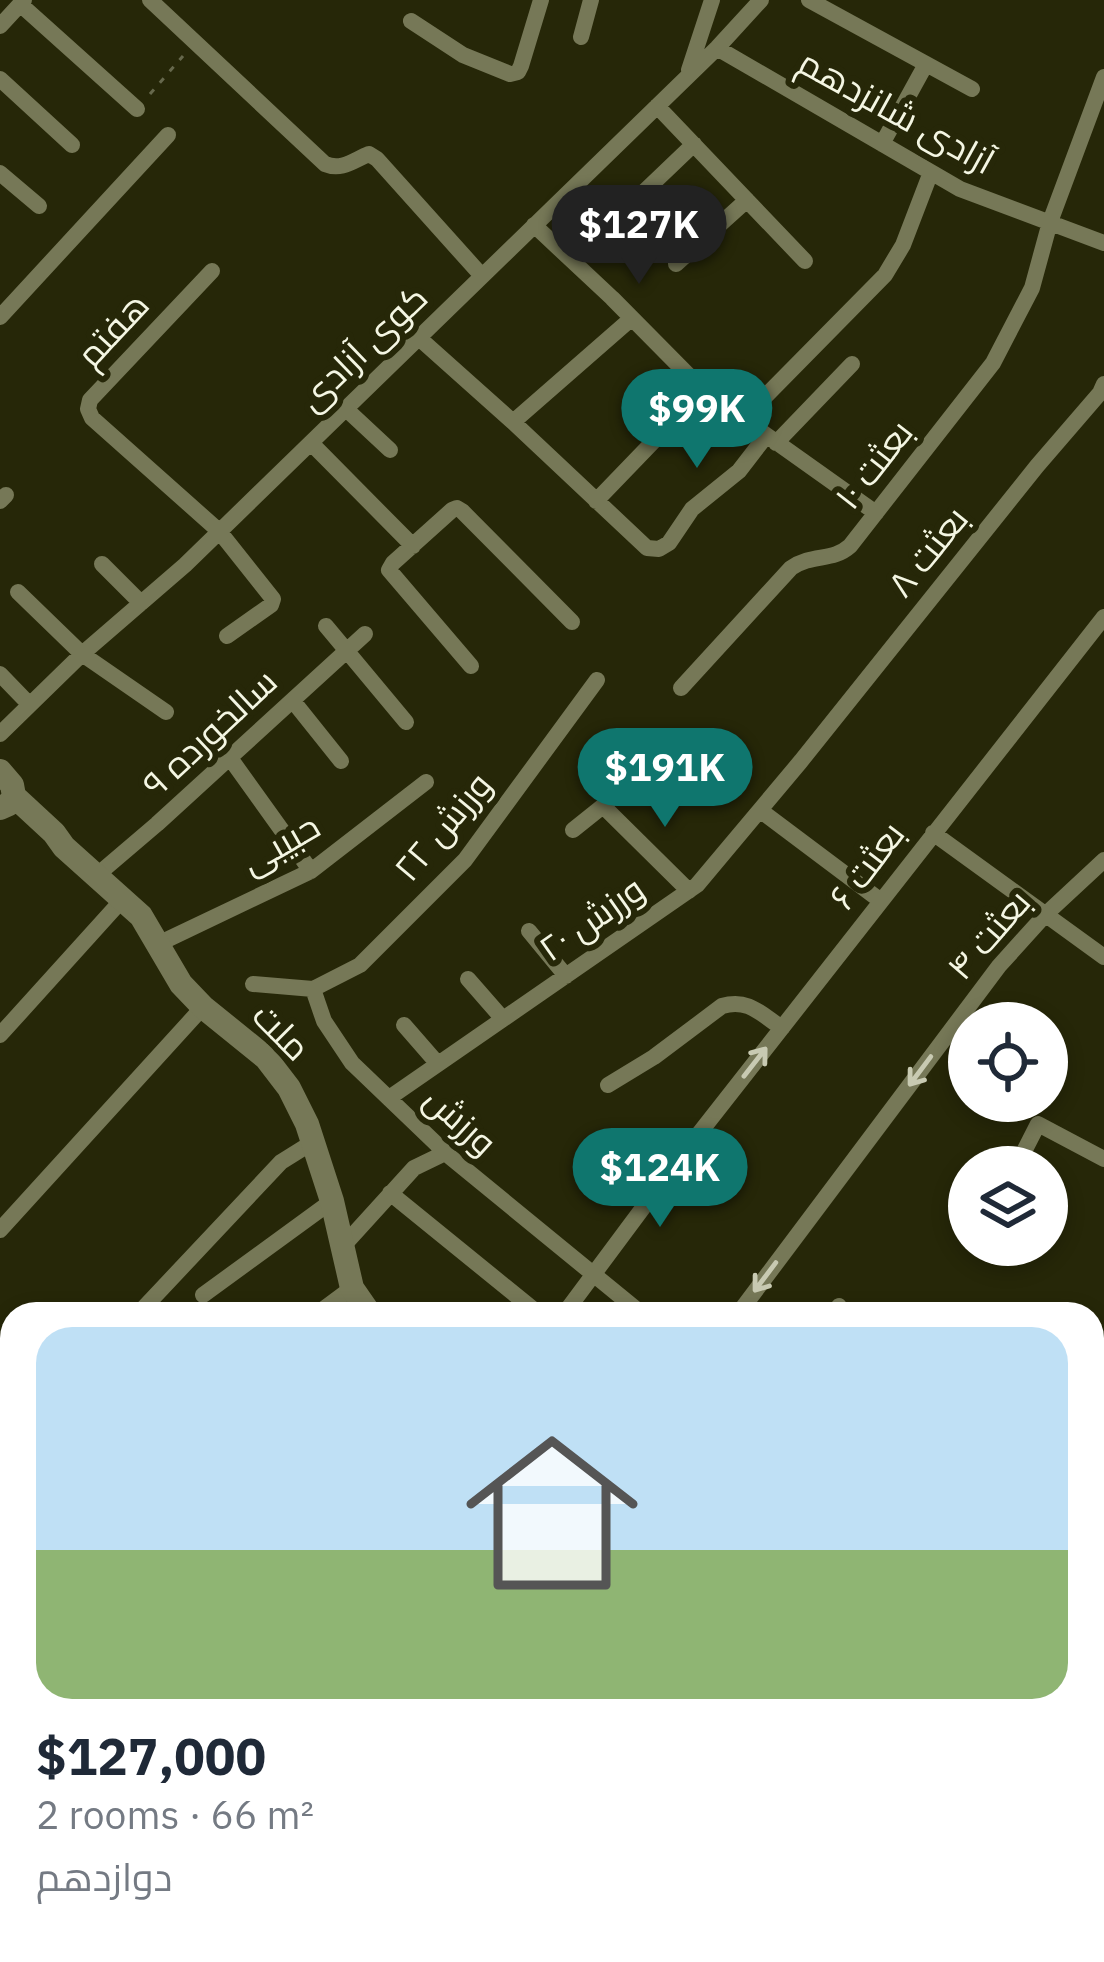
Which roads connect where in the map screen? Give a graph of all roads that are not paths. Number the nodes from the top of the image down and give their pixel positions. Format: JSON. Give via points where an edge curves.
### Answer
{"nodes":[{"id":1,"x":150,"y":0,"type":"edge"},
{"id":2,"x":541,"y":0,"type":"edge"},
{"id":3,"x":590,"y":0,"type":"edge"},
{"id":4,"x":712,"y":0,"type":"edge"},
{"id":5,"x":761,"y":0,"type":"edge"},
{"id":6,"x":809,"y":0,"type":"edge"},
{"id":7,"x":22,"y":2,"type":"edge"},
{"id":8,"x":411,"y":21,"type":"dead end"},
{"id":9,"x":0,"y":26,"type":"edge"},
{"id":10,"x":581,"y":37,"type":"dead end"},
{"id":11,"x":716,"y":48,"type":"junction"},
{"id":12,"x":926,"y":64,"type":"junction"},
{"id":13,"x":1104,"y":76,"type":"edge"},
{"id":14,"x":687,"y":77,"type":"junction"},
{"id":15,"x":0,"y":79,"type":"edge"},
{"id":16,"x":972,"y":89,"type":"dead end"},
{"id":17,"x":657,"y":106,"type":"junction"},
{"id":18,"x":137,"y":109,"type":"road end"},
{"id":19,"x":168,"y":135,"type":"dead end"},
{"id":20,"x":694,"y":144,"type":"junction"},
{"id":21,"x":882,"y":144,"type":"junction"},
{"id":22,"x":72,"y":145,"type":"dead end"},
{"id":23,"x":0,"y":172,"type":"edge"},
{"id":24,"x":931,"y":172,"type":"junction"},
{"id":25,"x":747,"y":200,"type":"junction"},
{"id":26,"x":39,"y":206,"type":"dead end"},
{"id":27,"x":626,"y":209,"type":"dead end"},
{"id":28,"x":1050,"y":222,"type":"junction"},
{"id":29,"x":534,"y":225,"type":"junction"},
{"id":30,"x":1104,"y":242,"type":"edge"},
{"id":31,"x":806,"y":261,"type":"dead end"},
{"id":32,"x":676,"y":264,"type":"dead end"},
{"id":33,"x":212,"y":271,"type":"dead end"},
{"id":34,"x":482,"y":276,"type":"junction"},
{"id":35,"x":0,"y":317,"type":"edge"},
{"id":36,"x":632,"y":317,"type":"junction"},
{"id":37,"x":419,"y":338,"type":"junction"},
{"id":38,"x":853,"y":364,"type":"dead end"},
{"id":39,"x":1104,"y":384,"type":"edge"},
{"id":40,"x":703,"y":390,"type":"junction"},
{"id":41,"x":346,"y":409,"type":"junction"},
{"id":42,"x":743,"y":419,"type":"junction"},
{"id":43,"x":513,"y":422,"type":"junction"},
{"id":44,"x":771,"y":439,"type":"junction"},
{"id":45,"x":311,"y":443,"type":"junction"},
{"id":46,"x":391,"y":450,"type":"dead end"},
{"id":47,"x":596,"y":502,"type":"junction"},
{"id":48,"x":876,"y":513,"type":"junction"},
{"id":49,"x":219,"y":531,"type":"junction"},
{"id":50,"x":413,"y":545,"type":"junction"},
{"id":51,"x":102,"y":564,"type":"dead end"},
{"id":52,"x":18,"y":592,"type":"dead end"},
{"id":53,"x":141,"y":603,"type":"junction"},
{"id":54,"x":1104,"y":617,"type":"edge"},
{"id":55,"x":572,"y":622,"type":"dead end"},
{"id":56,"x":326,"y":626,"type":"dead end"},
{"id":57,"x":365,"y":634,"type":"dead end"},
{"id":58,"x":227,"y":636,"type":"dead end"},
{"id":59,"x":346,"y":651,"type":"junction"},
{"id":60,"x":82,"y":654,"type":"junction"},
{"id":61,"x":471,"y":666,"type":"dead end"},
{"id":62,"x":0,"y":674,"type":"edge"},
{"id":63,"x":597,"y":680,"type":"dead end"},
{"id":64,"x":681,"y":688,"type":"dead end"},
{"id":65,"x":292,"y":700,"type":"junction"},
{"id":66,"x":29,"y":704,"type":"junction"},
{"id":67,"x":166,"y":712,"type":"dead end"},
{"id":68,"x":406,"y":722,"type":"dead end"},
{"id":69,"x":0,"y":734,"type":"edge"},
{"id":70,"x":230,"y":758,"type":"junction"},
{"id":71,"x":341,"y":761,"type":"dead end"},
{"id":72,"x":802,"y":761,"type":"joint"},
{"id":73,"x":0,"y":770,"type":"edge"},
{"id":74,"x":643,"y":770,"type":"dead end"},
{"id":75,"x":426,"y":782,"type":"dead end"},
{"id":76,"x":4,"y":805,"type":"edge"},
{"id":77,"x":603,"y":806,"type":"junction"},
{"id":78,"x":760,"y":811,"type":"junction"},
{"id":79,"x":573,"y":830,"type":"dead end"},
{"id":80,"x":933,"y":833,"type":"junction"},
{"id":81,"x":1104,"y":860,"type":"edge"},
{"id":82,"x":310,"y":871,"type":"junction"},
{"id":83,"x":96,"y":876,"type":"junction"},
{"id":84,"x":689,"y":891,"type":"junction"},
{"id":85,"x":122,"y":899,"type":"junction"},
{"id":86,"x":881,"y":901,"type":"junction"},
{"id":87,"x":1046,"y":914,"type":"junction"},
{"id":88,"x":529,"y":931,"type":"dead end"},
{"id":89,"x":158,"y":944,"type":"junction"},
{"id":90,"x":1104,"y":957,"type":"edge"},
{"id":91,"x":566,"y":976,"type":"junction"},
{"id":92,"x":468,"y":979,"type":"dead end"},
{"id":93,"x":253,"y":983,"type":"dead end"},
{"id":94,"x":313,"y":989,"type":"junction"},
{"id":95,"x":203,"y":1007,"type":"junction"},
{"id":96,"x":503,"y":1019,"type":"junction"},
{"id":97,"x":404,"y":1025,"type":"dead end"},
{"id":98,"x":782,"y":1028,"type":"junction"},
{"id":99,"x":0,"y":1036,"type":"edge"},
{"id":100,"x":438,"y":1064,"type":"junction"},
{"id":101,"x":608,"y":1085,"type":"dead end"},
{"id":102,"x":389,"y":1098,"type":"junction"},
{"id":103,"x":313,"y":1142,"type":"junction"},
{"id":104,"x":1027,"y":1146,"type":"edge"},
{"id":105,"x":445,"y":1153,"type":"junction"},
{"id":106,"x":1104,"y":1159,"type":"edge"},
{"id":107,"x":390,"y":1193,"type":"junction"},
{"id":108,"x":332,"y":1201,"type":"junction"},
{"id":109,"x":0,"y":1230,"type":"edge"},
{"id":110,"x":344,"y":1245,"type":"junction"},
{"id":111,"x":594,"y":1274,"type":"junction"},
{"id":112,"x":352,"y":1288,"type":"junction"},
{"id":113,"x":203,"y":1295,"type":"dead end"},
{"id":114,"x":149,"y":1302,"type":"edge"},
{"id":115,"x":333,"y":1302,"type":"edge"},
{"id":116,"x":362,"y":1302,"type":"edge"},
{"id":117,"x":523,"y":1302,"type":"edge"},
{"id":118,"x":574,"y":1302,"type":"edge"},
{"id":119,"x":627,"y":1302,"type":"edge"},
{"id":120,"x":747,"y":1302,"type":"edge"}],
"edges":[{"from":1,"to":34,"type":"street","via":[[325,164],[377,159]]},
{"from":2,"to":8,"type":"street","via":[[521,67],[510,74]]},
{"from":3,"to":10,"type":"street"},
{"from":4,"to":14,"type":"street"},
{"from":5,"to":11,"type":"street","name":"کوی آزادی"},
{"from":6,"to":12,"type":"street"},
{"from":7,"to":9,"type":"street"},
{"from":7,"to":18,"type":"street"},
{"from":11,"to":14,"type":"street","name":"کوی آزادی"},
{"from":11,"to":21,"type":"street","name":"آزادی شانزدهم"},
{"from":12,"to":16,"type":"street"},
{"from":12,"to":21,"type":"street"},
{"from":13,"to":28,"type":"street","name":"بعثت ۱۰"},
{"from":14,"to":17,"type":"street","name":"کوی آزادی"},
{"from":15,"to":22,"type":"street"},
{"from":17,"to":20,"type":"street"},
{"from":17,"to":29,"type":"street","name":"کوی آزادی"},
{"from":19,"to":35,"type":"street"},
{"from":20,"to":25,"type":"street"},
{"from":20,"to":27,"type":"street"},
{"from":21,"to":24,"type":"street","name":"آزادی شانزدهم"},
{"from":23,"to":26,"type":"street"},
{"from":24,"to":28,"type":"street","name":"آزادی شانزدهم"},
{"from":24,"to":42,"type":"street","via":[[885,275]]},
{"from":25,"to":31,"type":"street"},
{"from":25,"to":32,"type":"street"},
{"from":28,"to":30,"type":"street","name":"آزادی شانزدهم"},
{"from":28,"to":48,"type":"street","name":"بعثت ۱۰","via":[[1032,288],[993,363]]},
{"from":29,"to":34,"type":"street","name":"کوی آزادی"},
{"from":29,"to":36,"type":"street"},
{"from":33,"to":49,"type":"street","name":"هفتم","via":[[88,409]]},
{"from":34,"to":37,"type":"street","name":"کوی آزادی"},
{"from":36,"to":40,"type":"street"},
{"from":36,"to":43,"type":"street"},
{"from":37,"to":41,"type":"street","name":"کوی آزادی"},
{"from":37,"to":43,"type":"street"},
{"from":38,"to":44,"type":"street"},
{"from":39,"to":72,"type":"street","name":"بعثت ٨"},
{"from":40,"to":42,"type":"street"},
{"from":40,"to":47,"type":"street"},
{"from":41,"to":45,"type":"street","name":"کوی آزادی"},
{"from":41,"to":46,"type":"street"},
{"from":42,"to":44,"type":"street"},
{"from":43,"to":47,"type":"street"},
{"from":44,"to":47,"type":"street","via":[[658,549],[646,548]]},
{"from":44,"to":48,"type":"street"},
{"from":45,"to":49,"type":"street","name":"کوی آزادی"},
{"from":45,"to":50,"type":"street"},
{"from":48,"to":64,"type":"street","name":"بعثت ۱۰","via":[[842,554],[791,568]]},
{"from":49,"to":53,"type":"street","name":"کوی آزادی"},
{"from":49,"to":58,"type":"street","via":[[273,599]]},
{"from":50,"to":55,"type":"street","via":[[457,508]]},
{"from":50,"to":61,"type":"street","via":[[389,570]]},
{"from":51,"to":53,"type":"street"},
{"from":52,"to":60,"type":"street"},
{"from":53,"to":60,"type":"street","name":"کوی آزادی"},
{"from":54,"to":80,"type":"street","name":"بعثت ۶"},
{"from":56,"to":59,"type":"street"},
{"from":57,"to":59,"type":"street","name":"سالخورده ۹"},
{"from":59,"to":65,"type":"street","name":"سالخورده ۹"},
{"from":59,"to":68,"type":"street"},
{"from":60,"to":66,"type":"street","name":"کوی آزادی"},
{"from":60,"to":67,"type":"street"},
{"from":62,"to":66,"type":"street"},
{"from":63,"to":94,"type":"street","name":"ورزش ۲۲","via":[[465,860],[360,965]]},
{"from":65,"to":70,"type":"street","name":"سالخورده ۹"},
{"from":65,"to":71,"type":"street"},
{"from":66,"to":69,"type":"street","name":"کوی آزادی"},
{"from":70,"to":82,"type":"street"},
{"from":70,"to":83,"type":"street","name":"سالخورده ۹"},
{"from":72,"to":78,"type":"street","name":"ورزش ۲۰"},
{"from":73,"to":76,"type":"main road","via":[[12,785]]},
{"from":74,"to":77,"type":"street"},
{"from":75,"to":82,"type":"street","name":"حبیبی"},
{"from":76,"to":83,"type":"main road","name":"ملت"},
{"from":77,"to":79,"type":"street"},
{"from":77,"to":84,"type":"street"},
{"from":78,"to":84,"type":"street","name":"ورزش ۲۰"},
{"from":78,"to":86,"type":"street"},
{"from":80,"to":86,"type":"street","name":"بعثت ۶"},
{"from":80,"to":87,"type":"street"},
{"from":81,"to":87,"type":"street","name":"بعثت ۴"},
{"from":82,"to":89,"type":"street","name":"حبیبی"},
{"from":83,"to":85,"type":"main road","name":"ملت"},
{"from":84,"to":91,"type":"street","name":"ورزش ۲۰"},
{"from":85,"to":89,"type":"main road","name":"ملت"},
{"from":85,"to":99,"type":"street"},
{"from":86,"to":98,"type":"street","name":"بعثت ۶"},
{"from":87,"to":90,"type":"street"},
{"from":87,"to":120,"type":"street","name":"بعثت ۴","one_way":true,"via":[[999,965]]},
{"from":88,"to":91,"type":"street"},
{"from":89,"to":95,"type":"main road","name":"ملت"},
{"from":91,"to":96,"type":"street","name":"ورزش ۲۰"},
{"from":92,"to":96,"type":"street"},
{"from":93,"to":94,"type":"street"},
{"from":94,"to":102,"type":"street","name":"ورزش","via":[[352,1063]]},
{"from":95,"to":103,"type":"main road","name":"ملت","via":[[266,1058]]},
{"from":95,"to":109,"type":"street"},
{"from":96,"to":100,"type":"street","name":"ورزش ۲۰"},
{"from":97,"to":100,"type":"street"},
{"from":98,"to":101,"type":"street","via":[[734,1002]]},
{"from":111,"to":98,"type":"street","name":"بعثت ۶","one_way":true},
{"from":100,"to":102,"type":"street","name":"ورزش ۲۰"},
{"from":102,"to":105,"type":"street","name":"ورزش"},
{"from":103,"to":108,"type":"main road","name":"ملت"},
{"from":103,"to":114,"type":"street","via":[[281,1162]]},
{"from":104,"to":106,"type":"street","via":[[1038,1124]]},
{"from":105,"to":107,"type":"street","via":[[414,1168]]},
{"from":105,"to":111,"type":"street","name":"ورزش"},
{"from":107,"to":110,"type":"street"},
{"from":107,"to":117,"type":"street"},
{"from":108,"to":110,"type":"main road","name":"ملت"},
{"from":108,"to":113,"type":"street"},
{"from":110,"to":112,"type":"main road","name":"ملت"},
{"from":111,"to":118,"type":"street","name":"بعثت ۶"},
{"from":111,"to":119,"type":"street","name":"ورزش"},
{"from":112,"to":115,"type":"street"},
{"from":112,"to":116,"type":"main road","name":"ملت"}]}
